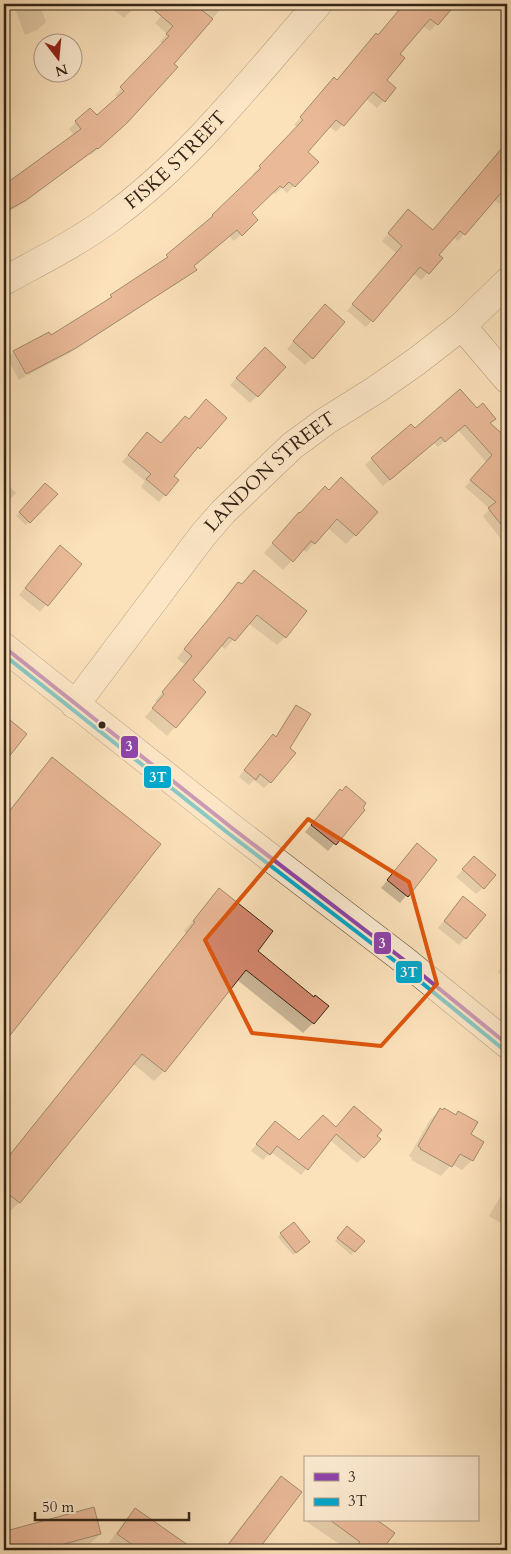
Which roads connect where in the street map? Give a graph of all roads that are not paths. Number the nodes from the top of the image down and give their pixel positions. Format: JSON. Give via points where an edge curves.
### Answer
{"nodes":[{"id":1,"x":318,"y":4,"type":"edge"},
{"id":2,"x":4,"y":281,"type":"edge"},
{"id":3,"x":507,"y":282,"type":"edge"},
{"id":4,"x":462,"y":326,"type":"junction"},
{"id":5,"x":507,"y":380,"type":"edge"},
{"id":6,"x":4,"y":648,"type":"edge"},
{"id":7,"x":75,"y":705,"type":"junction"},
{"id":8,"x":507,"y":1044,"type":"edge"}],
"edges":[{"from":1,"to":2,"type":"street","name":"FISKE STREET","via":[[199,140],[156,182],[111,218]]},
{"from":3,"to":4,"type":"street","name":"LANDON STREET"},
{"from":4,"to":5,"type":"street"},
{"from":4,"to":7,"type":"street","name":"LANDON STREET","via":[[378,389],[292,446],[223,512]]},
{"from":6,"to":7,"type":"street"},
{"from":7,"to":8,"type":"street"}]}
